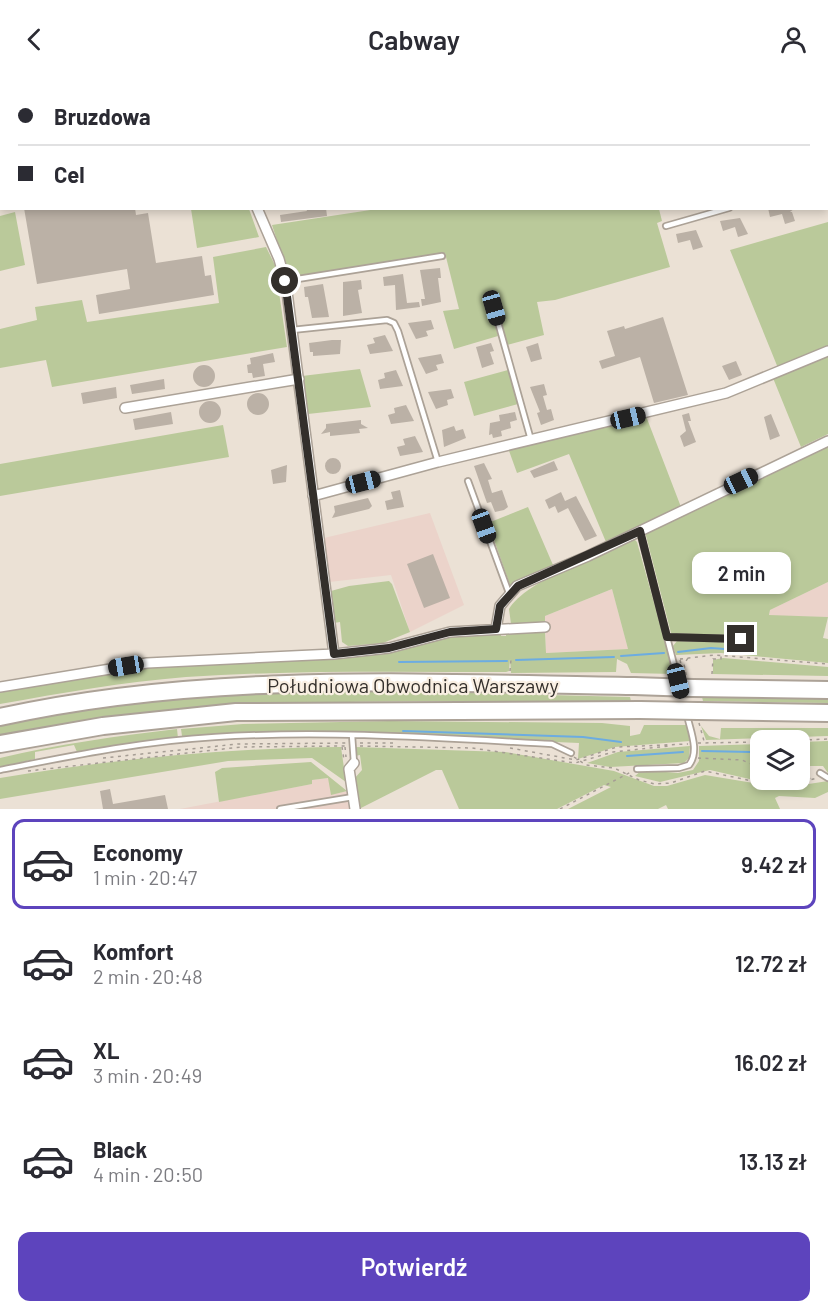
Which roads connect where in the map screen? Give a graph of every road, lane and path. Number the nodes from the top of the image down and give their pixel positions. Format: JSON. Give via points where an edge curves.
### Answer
{"nodes":[{"id":1,"x":259,"y":210,"type":"edge"},
{"id":2,"x":722,"y":210,"type":"edge"},
{"id":3,"x":666,"y":226,"type":"dead end"},
{"id":4,"x":442,"y":256,"type":"dead end"},
{"id":5,"x":285,"y":281,"type":"junction"},
{"id":6,"x":494,"y":308,"type":"dead end"},
{"id":7,"x":292,"y":330,"type":"junction"},
{"id":8,"x":828,"y":351,"type":"edge"},
{"id":9,"x":299,"y":379,"type":"junction"},
{"id":10,"x":125,"y":408,"type":"dead end"},
{"id":11,"x":531,"y":440,"type":"junction"},
{"id":12,"x":828,"y":441,"type":"edge"},
{"id":13,"x":438,"y":462,"type":"junction"},
{"id":14,"x":468,"y":482,"type":"dead end"},
{"id":15,"x":314,"y":496,"type":"junction"},
{"id":16,"x":640,"y":531,"type":"junction"},
{"id":17,"x":508,"y":593,"type":"junction"},
{"id":18,"x":545,"y":627,"type":"dead end"},
{"id":19,"x":496,"y":629,"type":"junction"},
{"id":20,"x":744,"y":632,"type":"dead end"},
{"id":21,"x":667,"y":637,"type":"junction"},
{"id":22,"x":334,"y":654,"type":"junction"},
{"id":23,"x":721,"y":655,"type":"junction"},
{"id":24,"x":511,"y":659,"type":"dead end"},
{"id":25,"x":680,"y":659,"type":"dead end"},
{"id":26,"x":828,"y":664,"type":"edge"},
{"id":27,"x":510,"y":672,"type":"dead end"},
{"id":28,"x":712,"y":674,"type":"dead end"},
{"id":29,"x":0,"y":687,"type":"edge"},
{"id":30,"x":828,"y":690,"type":"edge"},
{"id":31,"x":686,"y":694,"type":"junction"},
{"id":32,"x":828,"y":713,"type":"edge"},
{"id":33,"x":0,"y":717,"type":"edge"},
{"id":34,"x":352,"y":735,"type":"junction"},
{"id":35,"x":828,"y":739,"type":"edge"},
{"id":36,"x":810,"y":740,"type":"edge"},
{"id":37,"x":750,"y":742,"type":"edge"},
{"id":38,"x":0,"y":744,"type":"edge"},
{"id":39,"x":694,"y":744,"type":"junction"},
{"id":40,"x":345,"y":746,"type":"junction"},
{"id":41,"x":353,"y":746,"type":"junction"},
{"id":42,"x":571,"y":753,"type":"joint"},
{"id":43,"x":694,"y":757,"type":"junction"},
{"id":44,"x":583,"y":763,"type":"junction"},
{"id":45,"x":750,"y":764,"type":"edge"},
{"id":46,"x":351,"y":766,"type":"junction"},
{"id":47,"x":23,"y":769,"type":"dead end"},
{"id":48,"x":637,"y":769,"type":"dead end"},
{"id":49,"x":0,"y":770,"type":"edge"},
{"id":50,"x":22,"y":772,"type":"dead end"},
{"id":51,"x":627,"y":774,"type":"junction"},
{"id":52,"x":824,"y":776,"type":"edge"},
{"id":53,"x":810,"y":778,"type":"edge"},
{"id":54,"x":815,"y":779,"type":"junction"},
{"id":55,"x":353,"y":797,"type":"junction"},
{"id":56,"x":280,"y":809,"type":"edge"},
{"id":57,"x":355,"y":809,"type":"edge"},
{"id":58,"x":560,"y":809,"type":"edge"}],
"edges":[{"from":1,"to":5,"type":"street"},
{"from":2,"to":3,"type":"lane"},
{"from":4,"to":5,"type":"lane"},
{"from":5,"to":7,"type":"street"},
{"from":6,"to":11,"type":"lane"},
{"from":7,"to":9,"type":"street"},
{"from":7,"to":13,"type":"lane","via":[[387,320],[393,323]]},
{"from":8,"to":11,"type":"street","via":[[726,393]]},
{"from":9,"to":10,"type":"street"},
{"from":9,"to":15,"type":"street"},
{"from":11,"to":13,"type":"street"},
{"from":12,"to":16,"type":"street"},
{"from":13,"to":15,"type":"street"},
{"from":14,"to":17,"type":"lane"},
{"from":15,"to":22,"type":"street"},
{"from":16,"to":17,"type":"street","via":[[529,579]]},
{"from":16,"to":21,"type":"lane"},
{"from":17,"to":19,"type":"street","via":[[500,606]]},
{"from":18,"to":19,"type":"street"},
{"from":19,"to":22,"type":"street","via":[[450,632],[389,648]]},
{"from":20,"to":21,"type":"lane","via":[[741,639]]},
{"from":21,"to":31,"type":"lane"},
{"from":22,"to":29,"type":"street","via":[[147,663]]},
{"from":23,"to":25,"type":"path"},
{"from":23,"to":26,"type":"path"},
{"from":23,"to":28,"type":"path","via":[[721,659],[713,659]]},
{"from":24,"to":27,"type":"path"},
{"from":30,"to":31,"type":"highway","name":"Południowa Obwodnica Warszawy"},
{"from":31,"to":33,"type":"highway","name":"Południowa Obwodnica Warszawy","bridge":true,"via":[[634,686],[323,683],[89,701]]},
{"from":31,"to":39,"type":"lane"},
{"from":32,"to":38,"type":"highway","name":"Południowa Obwodnica Warszawy","bridge":true,"via":[[236,712],[103,726]]},
{"from":34,"to":41,"type":"lane"},
{"from":34,"to":42,"type":"lane","via":[[552,744]]},
{"from":34,"to":49,"type":"lane","via":[[266,734],[181,740],[54,758]]},
{"from":35,"to":36,"type":"path"},
{"from":37,"to":39,"type":"path"},
{"from":39,"to":43,"type":"lane"},
{"from":39,"to":44,"type":"path","via":[[613,752]]},
{"from":40,"to":41,"type":"path"},
{"from":40,"to":46,"type":"path"},
{"from":40,"to":47,"type":"path","via":[[238,744]]},
{"from":40,"to":50,"type":"path","via":[[241,747]]},
{"from":41,"to":44,"type":"path","via":[[472,748]]},
{"from":41,"to":46,"type":"lane"},
{"from":42,"to":44,"type":"path"},
{"from":43,"to":45,"type":"path"},
{"from":43,"to":48,"type":"lane","via":[[685,767]]},
{"from":44,"to":51,"type":"path"},
{"from":46,"to":55,"type":"street"},
{"from":51,"to":54,"type":"path","via":[[655,784],[671,783],[705,771],[771,785]]},
{"from":51,"to":58,"type":"path"},
{"from":52,"to":54,"type":"path"},
{"from":53,"to":54,"type":"path"},
{"from":55,"to":56,"type":"lane"},
{"from":55,"to":57,"type":"street"}]}
